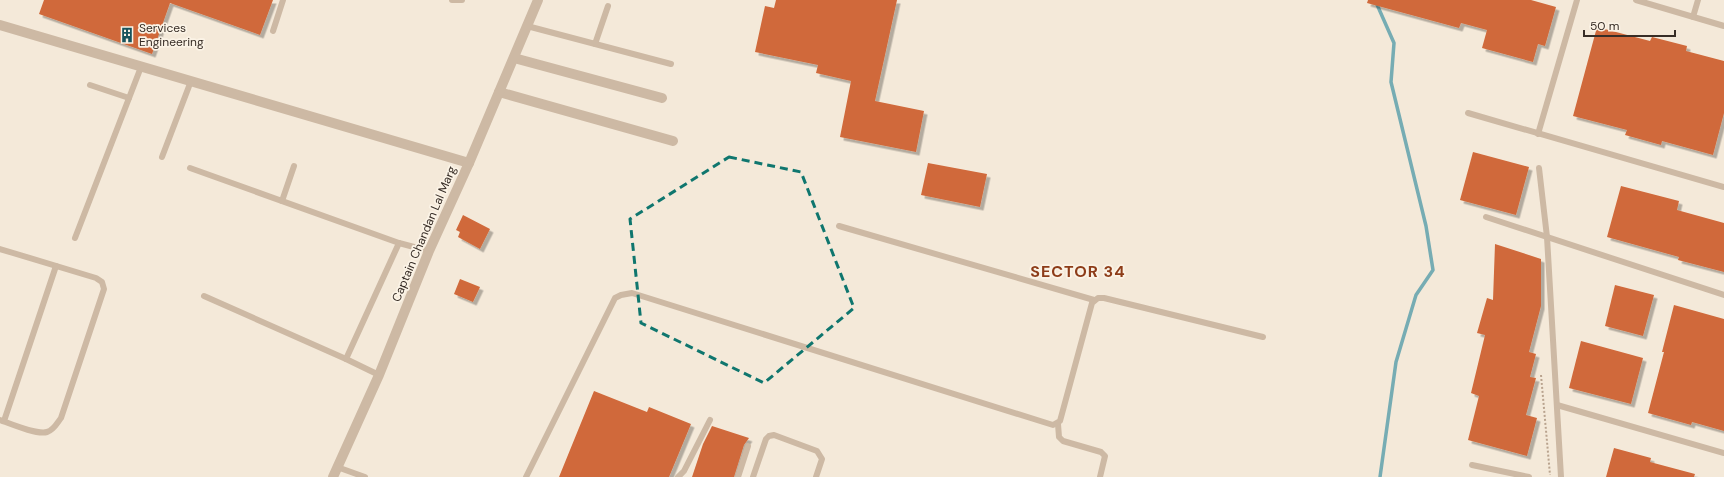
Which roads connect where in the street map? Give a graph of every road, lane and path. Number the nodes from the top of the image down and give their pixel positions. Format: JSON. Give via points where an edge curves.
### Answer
{"nodes":[{"id":1,"x":283,"y":0,"type":"edge"},
{"id":2,"x":452,"y":0,"type":"edge"},
{"id":3,"x":462,"y":0,"type":"edge"},
{"id":4,"x":538,"y":0,"type":"edge"},
{"id":5,"x":1577,"y":0,"type":"edge"},
{"id":6,"x":1636,"y":0,"type":"edge"},
{"id":7,"x":1698,"y":0,"type":"edge"},
{"id":8,"x":608,"y":6,"type":"dead end"},
{"id":9,"x":1693,"y":17,"type":"junction"},
{"id":10,"x":0,"y":25,"type":"edge"},
{"id":11,"x":527,"y":26,"type":"junction"},
{"id":12,"x":1724,"y":26,"type":"edge"},
{"id":13,"x":273,"y":31,"type":"dead end"},
{"id":14,"x":595,"y":44,"type":"junction"},
{"id":15,"x":514,"y":58,"type":"junction"},
{"id":16,"x":671,"y":64,"type":"dead end"},
{"id":17,"x":141,"y":67,"type":"junction"},
{"id":18,"x":192,"y":81,"type":"junction"},
{"id":19,"x":90,"y":85,"type":"dead end"},
{"id":20,"x":499,"y":92,"type":"junction"},
{"id":21,"x":129,"y":98,"type":"junction"},
{"id":22,"x":662,"y":98,"type":"dead end"},
{"id":23,"x":1468,"y":113,"type":"dead end"},
{"id":24,"x":1538,"y":134,"type":"junction"},
{"id":25,"x":673,"y":140,"type":"dead end"},
{"id":26,"x":162,"y":157,"type":"dead end"},
{"id":27,"x":469,"y":163,"type":"junction"},
{"id":28,"x":294,"y":166,"type":"dead end"},
{"id":29,"x":190,"y":168,"type":"dead end"},
{"id":30,"x":1539,"y":168,"type":"dead end"},
{"id":31,"x":1724,"y":187,"type":"edge"},
{"id":32,"x":282,"y":201,"type":"junction"},
{"id":33,"x":1486,"y":216,"type":"dead end"},
{"id":34,"x":839,"y":226,"type":"dead end"},
{"id":35,"x":1547,"y":237,"type":"junction"},
{"id":36,"x":75,"y":238,"type":"dead end"},
{"id":37,"x":399,"y":243,"type":"junction"},
{"id":38,"x":0,"y":249,"type":"edge"},
{"id":39,"x":429,"y":251,"type":"junction"},
{"id":40,"x":56,"y":266,"type":"junction"},
{"id":41,"x":1724,"y":294,"type":"edge"},
{"id":42,"x":204,"y":296,"type":"dead end"},
{"id":43,"x":1094,"y":300,"type":"junction"},
{"id":44,"x":1263,"y":336,"type":"dead end"},
{"id":45,"x":346,"y":359,"type":"junction"},
{"id":46,"x":379,"y":375,"type":"junction"},
{"id":47,"x":1541,"y":375,"type":"dead end"},
{"id":48,"x":1556,"y":405,"type":"junction"},
{"id":49,"x":710,"y":420,"type":"dead end"},
{"id":50,"x":2,"y":421,"type":"edge"},
{"id":51,"x":1058,"y":424,"type":"junction"},
{"id":52,"x":748,"y":446,"type":"dead end"},
{"id":53,"x":1724,"y":453,"type":"edge"},
{"id":54,"x":1472,"y":464,"type":"dead end"},
{"id":55,"x":337,"y":467,"type":"junction"},
{"id":56,"x":1550,"y":475,"type":"dead end"},
{"id":57,"x":362,"y":476,"type":"edge"},
{"id":58,"x":333,"y":477,"type":"edge"},
{"id":59,"x":526,"y":477,"type":"edge"},
{"id":60,"x":678,"y":477,"type":"edge"},
{"id":61,"x":738,"y":477,"type":"edge"},
{"id":62,"x":753,"y":477,"type":"edge"},
{"id":63,"x":816,"y":477,"type":"edge"},
{"id":64,"x":1100,"y":477,"type":"edge"},
{"id":65,"x":1529,"y":477,"type":"edge"},
{"id":66,"x":1561,"y":477,"type":"edge"}],
"edges":[{"from":1,"to":13,"type":"lane"},
{"from":2,"to":3,"type":"lane"},
{"from":4,"to":11,"type":"street","name":"Captain Chandan Lal Marg"},
{"from":5,"to":24,"type":"lane"},
{"from":6,"to":9,"type":"lane"},
{"from":7,"to":9,"type":"lane"},
{"from":8,"to":14,"type":"lane"},
{"from":9,"to":12,"type":"lane"},
{"from":10,"to":17,"type":"street"},
{"from":11,"to":14,"type":"lane"},
{"from":11,"to":15,"type":"street","name":"Captain Chandan Lal Marg"},
{"from":14,"to":16,"type":"lane"},
{"from":15,"to":20,"type":"street","name":"Captain Chandan Lal Marg"},
{"from":15,"to":22,"type":"street"},
{"from":17,"to":18,"type":"street"},
{"from":17,"to":21,"type":"lane"},
{"from":18,"to":26,"type":"lane"},
{"from":18,"to":27,"type":"street"},
{"from":19,"to":21,"type":"lane"},
{"from":20,"to":25,"type":"street"},
{"from":20,"to":27,"type":"street","name":"Captain Chandan Lal Marg"},
{"from":21,"to":36,"type":"lane"},
{"from":23,"to":24,"type":"lane"},
{"from":24,"to":31,"type":"lane"},
{"from":27,"to":39,"type":"street","name":"Captain Chandan Lal Marg"},
{"from":28,"to":32,"type":"lane"},
{"from":29,"to":32,"type":"lane"},
{"from":30,"to":35,"type":"lane"},
{"from":32,"to":37,"type":"lane"},
{"from":33,"to":35,"type":"lane"},
{"from":34,"to":43,"type":"lane"},
{"from":35,"to":41,"type":"lane"},
{"from":35,"to":48,"type":"lane"},
{"from":37,"to":39,"type":"lane"},
{"from":37,"to":45,"type":"lane"},
{"from":38,"to":40,"type":"lane"},
{"from":39,"to":46,"type":"street","name":"Captain Chandan Lal Marg"},
{"from":40,"to":50,"type":"lane"},
{"from":40,"to":50,"type":"lane","via":[[96,278],[102,282],[104,289],[61,418],[48,432]]},
{"from":42,"to":45,"type":"lane"},
{"from":43,"to":44,"type":"lane","via":[[1104,298]]},
{"from":43,"to":51,"type":"lane"},
{"from":45,"to":46,"type":"lane"},
{"from":46,"to":55,"type":"street","name":"Captain Chandan Lal Marg"},
{"from":47,"to":56,"type":"path"},
{"from":48,"to":53,"type":"lane"},
{"from":48,"to":66,"type":"lane"},
{"from":49,"to":60,"type":"lane"},
{"from":51,"to":59,"type":"lane","via":[[1046,424],[632,293],[615,298]]},
{"from":51,"to":64,"type":"lane","via":[[1059,437],[1063,441],[1101,452],[1105,456]]},
{"from":52,"to":61,"type":"lane"},
{"from":54,"to":65,"type":"lane"},
{"from":55,"to":57,"type":"lane"},
{"from":55,"to":58,"type":"street","name":"Captain Chandan Lal Marg"},
{"from":62,"to":63,"type":"lane","via":[[766,439],[774,435],[817,451],[822,459]]}]}
